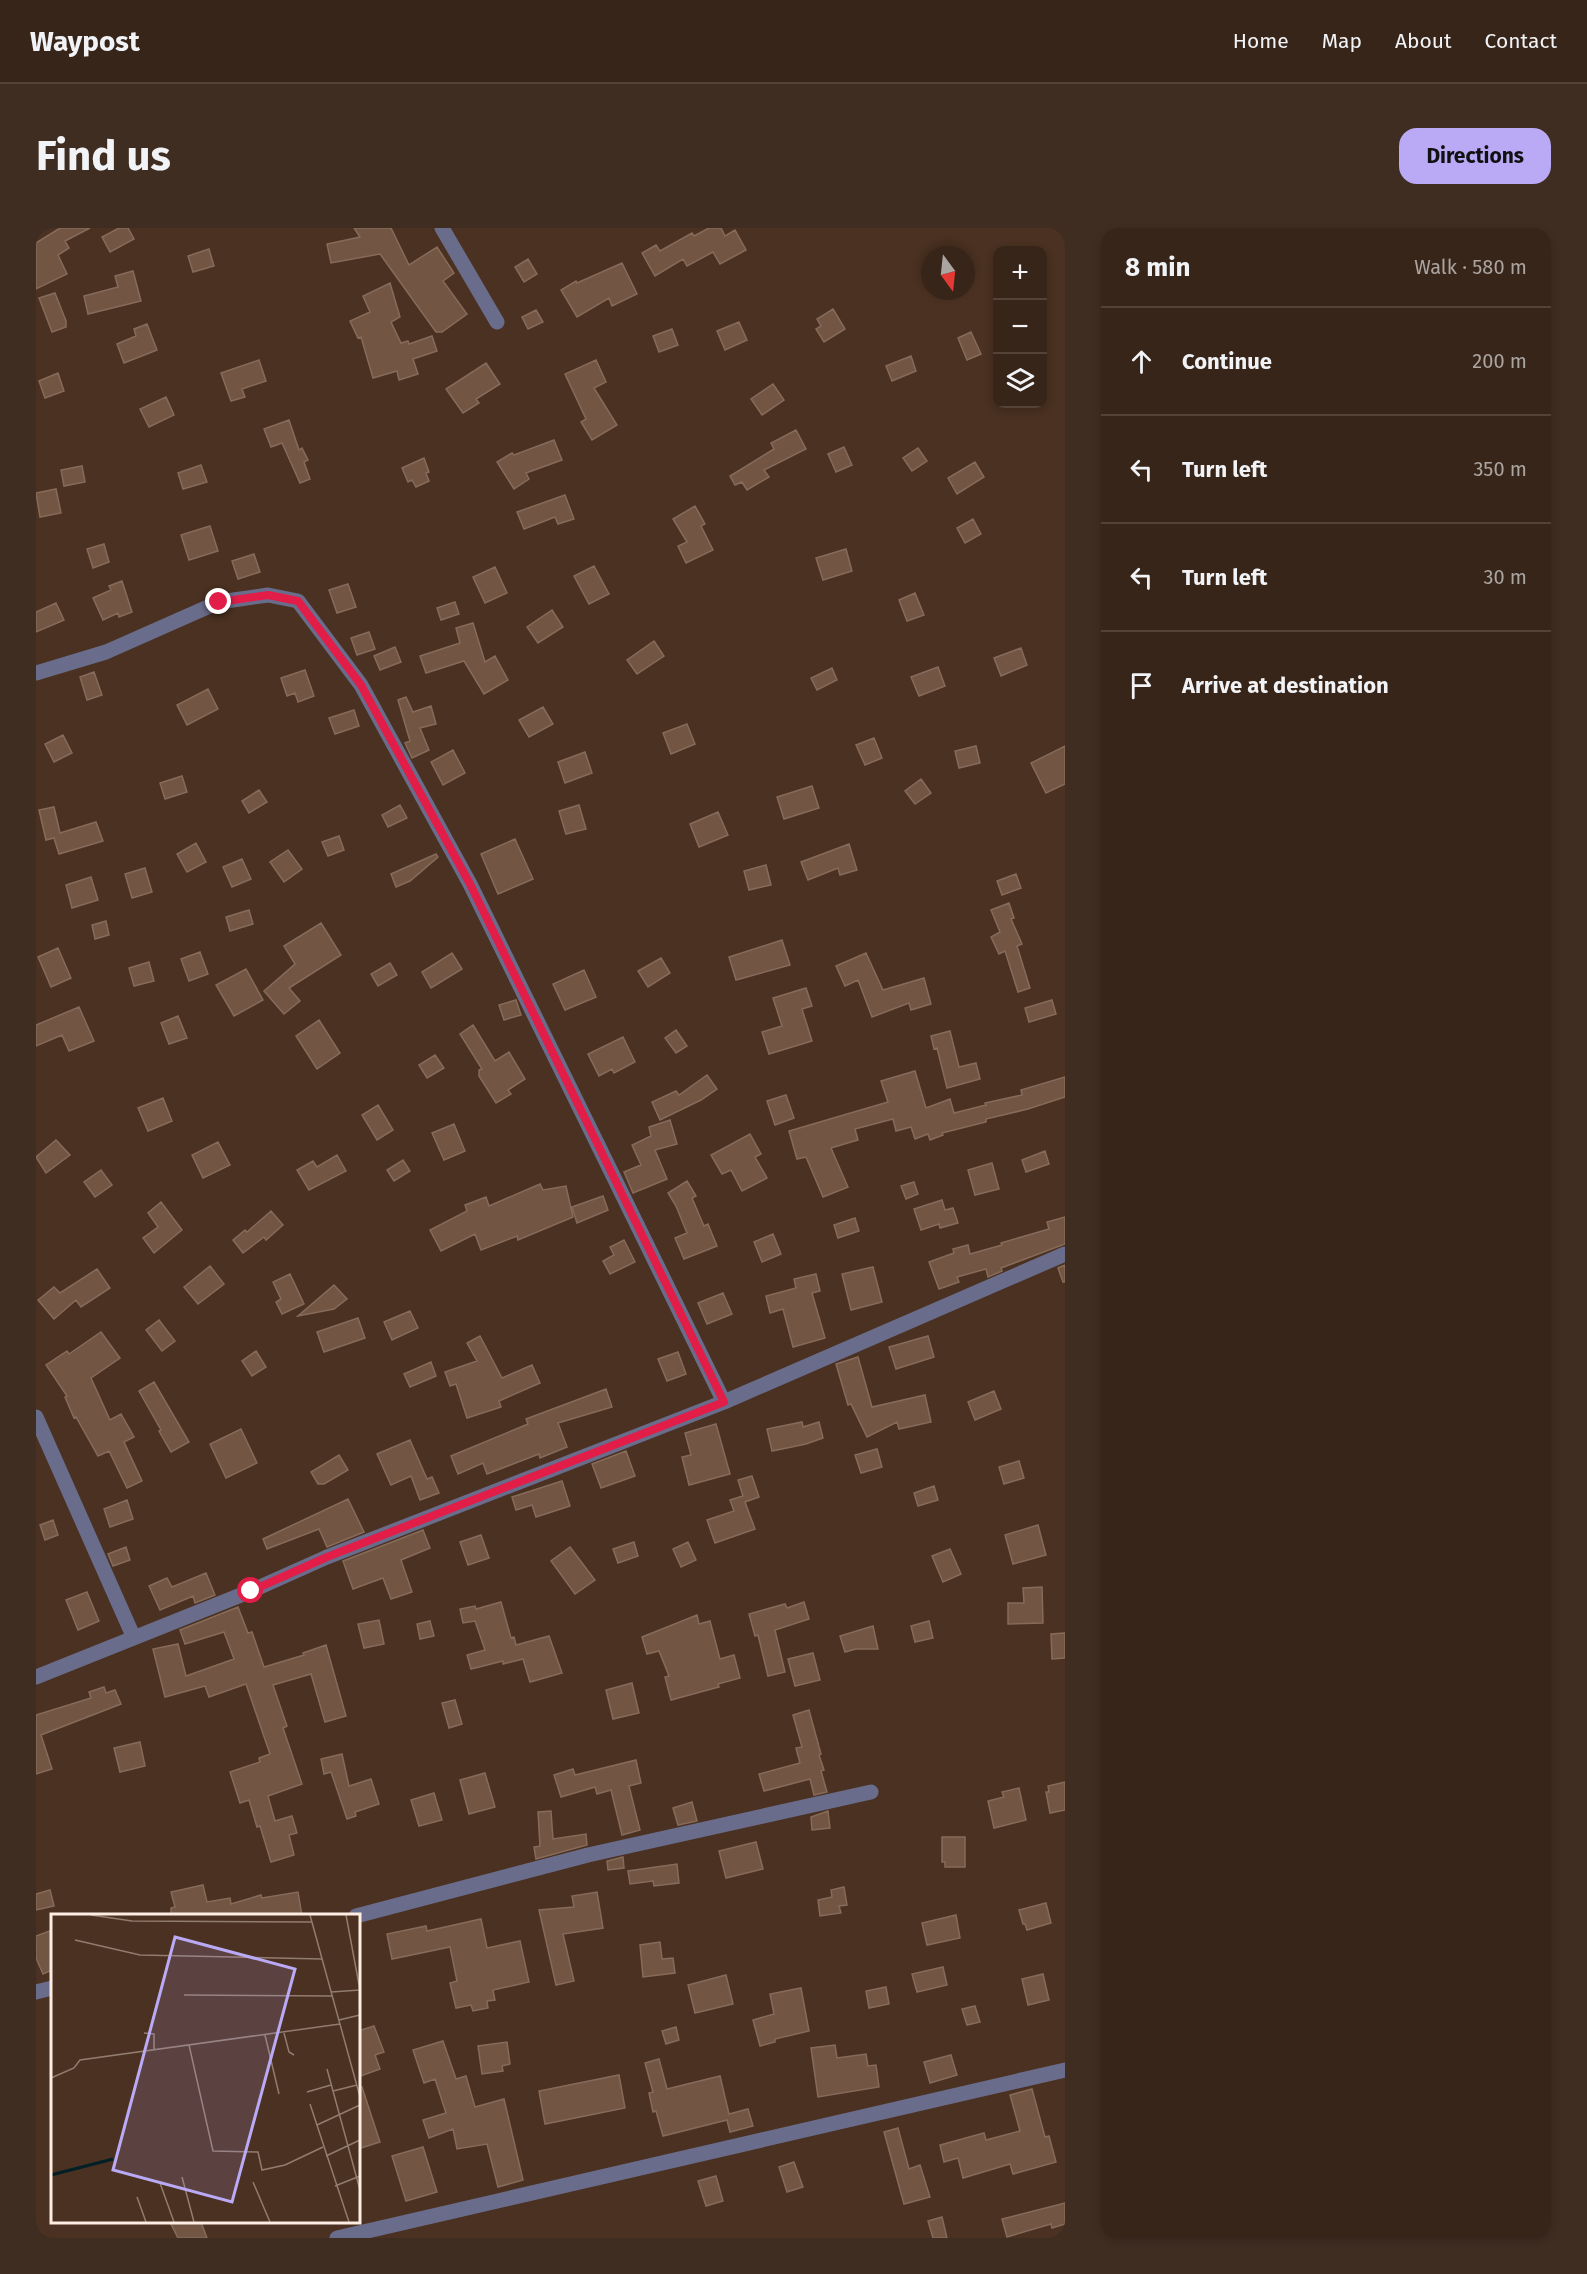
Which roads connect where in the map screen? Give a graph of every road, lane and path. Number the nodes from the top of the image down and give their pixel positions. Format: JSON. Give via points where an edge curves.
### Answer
{"nodes":[{"id":1,"x":442,"y":228,"type":"edge"},
{"id":2,"x":497,"y":322,"type":"dead end"},
{"id":3,"x":36,"y":674,"type":"edge"},
{"id":4,"x":1065,"y":1254,"type":"edge"},
{"id":5,"x":724,"y":1402,"type":"junction"},
{"id":6,"x":36,"y":1417,"type":"edge"},
{"id":7,"x":134,"y":1638,"type":"junction"},
{"id":8,"x":36,"y":1677,"type":"edge"},
{"id":9,"x":871,"y":1792,"type":"dead end"},
{"id":10,"x":360,"y":1915,"type":"edge"},
{"id":11,"x":51,"y":1988,"type":"edge"},
{"id":12,"x":36,"y":1992,"type":"edge"},
{"id":13,"x":1065,"y":2070,"type":"edge"},
{"id":14,"x":337,"y":2238,"type":"edge"}],
"edges":[{"from":1,"to":2,"type":"street"},
{"from":3,"to":5,"type":"street","via":[[106,652],[219,602],[268,595],[298,601],[361,685],[470,884]]},
{"from":4,"to":5,"type":"street"},
{"from":5,"to":7,"type":"street","via":[[327,1557]]},
{"from":6,"to":7,"type":"street"},
{"from":7,"to":8,"type":"street"},
{"from":9,"to":10,"type":"street","via":[[588,1855]]},
{"from":11,"to":12,"type":"street"},
{"from":13,"to":14,"type":"street"}]}
